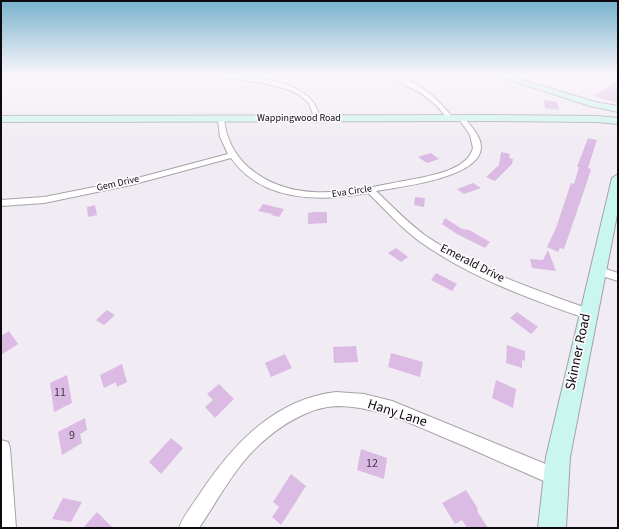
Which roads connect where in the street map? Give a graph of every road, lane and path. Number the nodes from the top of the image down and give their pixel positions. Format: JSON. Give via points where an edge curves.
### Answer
{"nodes":[{"id":1,"x":309,"y":100,"type":"edge"},
{"id":2,"x":432,"y":100,"type":"edge"},
{"id":3,"x":580,"y":100,"type":"edge"},
{"id":4,"x":616,"y":115,"type":"edge"},
{"id":5,"x":450,"y":118,"type":"junction"},
{"id":6,"x":1,"y":119,"type":"edge"},
{"id":7,"x":221,"y":119,"type":"junction"},
{"id":8,"x":317,"y":119,"type":"junction"},
{"id":9,"x":462,"y":119,"type":"junction"},
{"id":10,"x":232,"y":156,"type":"junction"},
{"id":11,"x":618,"y":178,"type":"edge"},
{"id":12,"x":370,"y":190,"type":"junction"},
{"id":13,"x":1,"y":203,"type":"edge"},
{"id":14,"x":598,"y":270,"type":"junction"},
{"id":15,"x":618,"y":277,"type":"edge"},
{"id":16,"x":588,"y":314,"type":"junction"},
{"id":17,"x":2,"y":448,"type":"edge"},
{"id":18,"x":555,"y":477,"type":"junction"},
{"id":19,"x":7,"y":528,"type":"edge"},
{"id":20,"x":188,"y":528,"type":"edge"},
{"id":21,"x":552,"y":528,"type":"edge"}],
"edges":[{"from":1,"to":8,"type":"street","via":[[316,110]]},
{"from":2,"to":5,"type":"street"},
{"from":3,"to":4,"type":"main road"},
{"from":4,"to":9,"type":"main road","name":"Wappingwood Road","via":[[597,119]]},
{"from":5,"to":8,"type":"main road","name":"Wappingwood Road"},
{"from":5,"to":9,"type":"main road","name":"Wappingwood Road"},
{"from":6,"to":7,"type":"main road","name":"Wappingwood Road"},
{"from":7,"to":8,"type":"main road","name":"Wappingwood Road"},
{"from":7,"to":10,"type":"street","name":"Eva Circle","via":[[221,130]]},
{"from":9,"to":12,"type":"street","name":"Eva Circle","via":[[477,142],[477,152],[472,160],[446,174]]},
{"from":10,"to":12,"type":"street","name":"Eva Circle","via":[[252,176],[280,190],[301,195],[326,196]]},
{"from":10,"to":13,"type":"street","name":"Gem Drive","via":[[131,182],[44,200]]},
{"from":11,"to":14,"type":"main road","name":"Skinner Road"},
{"from":12,"to":16,"type":"street","name":"Emerald Drive","via":[[394,215],[424,239],[446,252],[536,295]]},
{"from":14,"to":15,"type":"street"},
{"from":14,"to":16,"type":"main road","name":"Skinner Road"},
{"from":16,"to":18,"type":"main road","name":"Skinner Road"},
{"from":17,"to":19,"type":"street"},
{"from":18,"to":20,"type":"street","name":"Hany Lane","via":[[411,416],[375,404],[335,399],[297,409],[264,430],[241,452]]},
{"from":18,"to":21,"type":"main road","name":"Skinner Road"}]}
